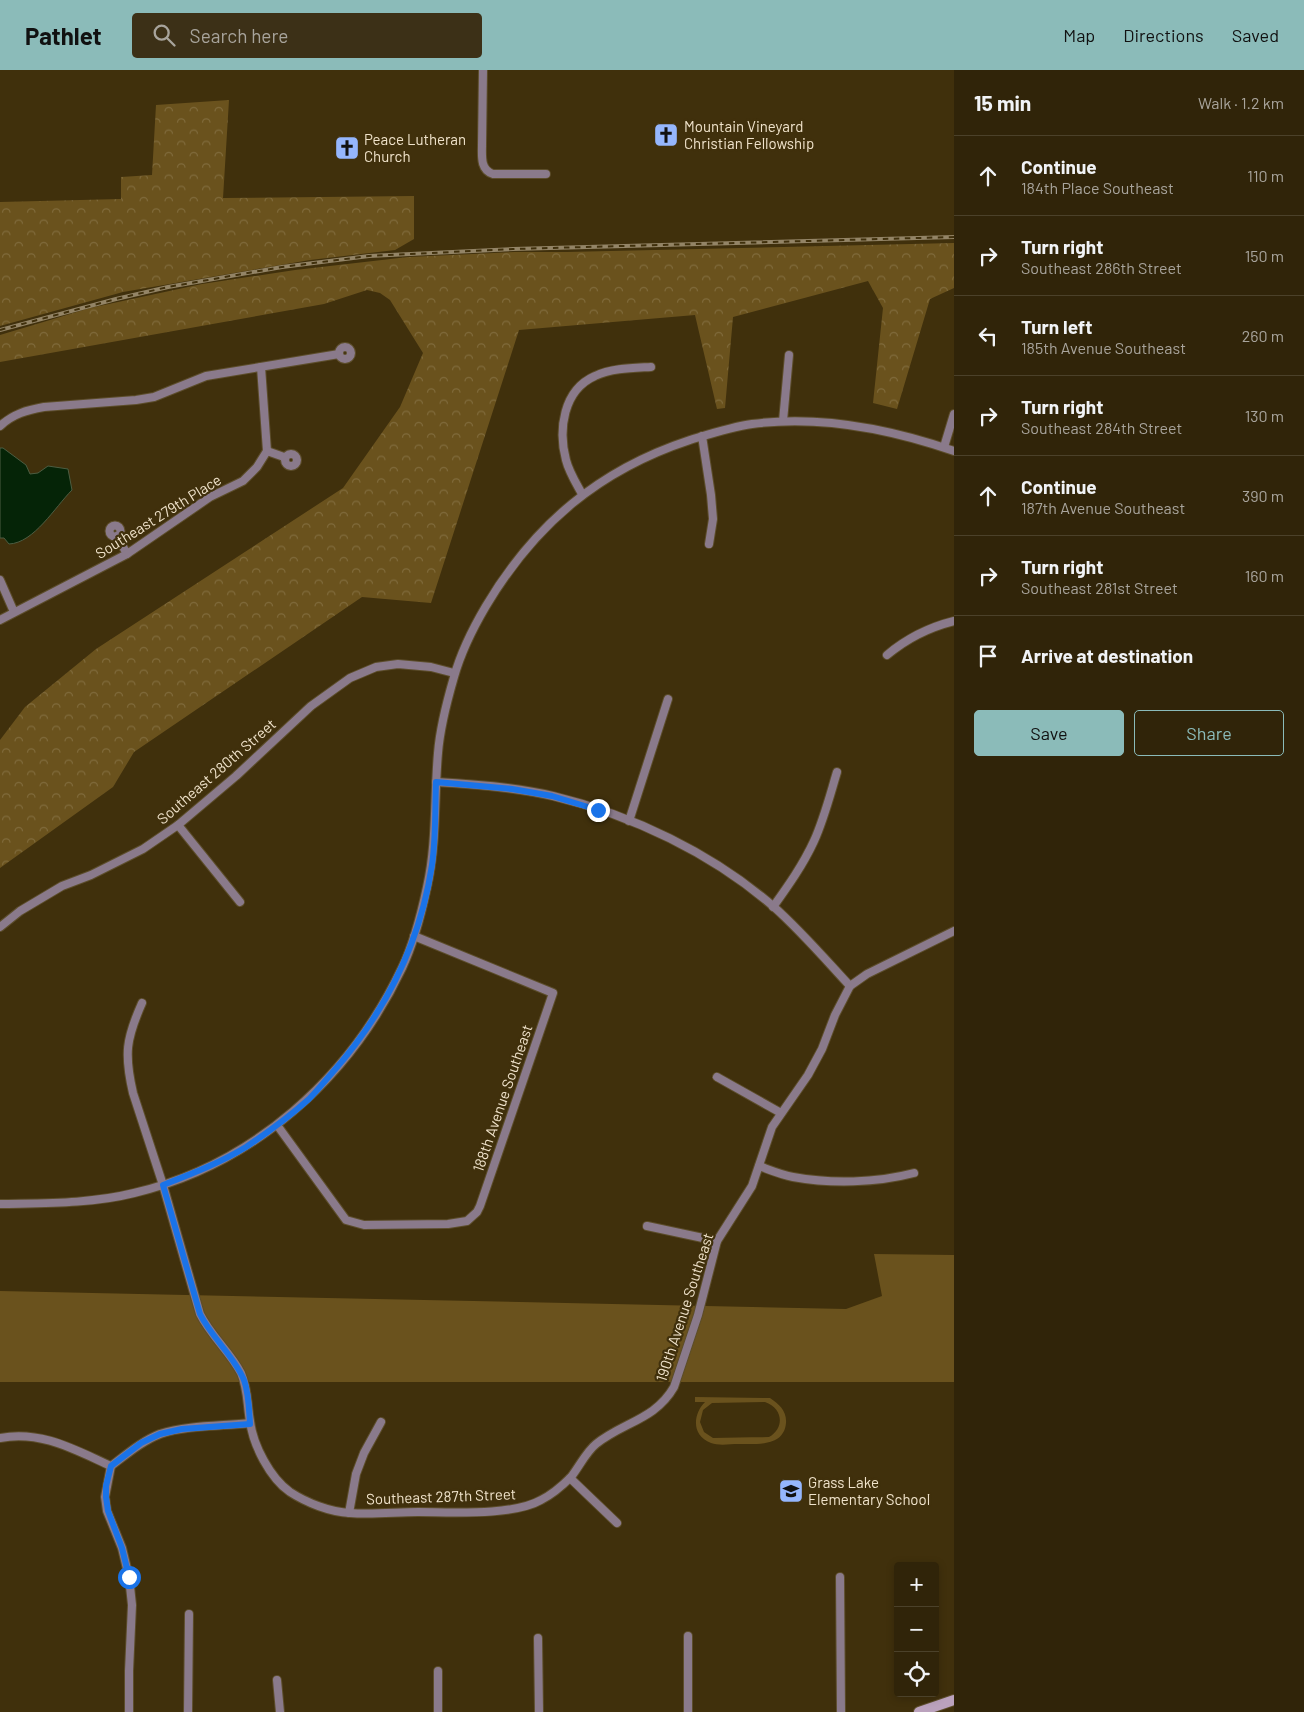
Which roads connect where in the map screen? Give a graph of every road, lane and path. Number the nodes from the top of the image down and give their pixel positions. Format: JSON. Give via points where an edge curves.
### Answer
{"nodes":[{"id":1,"x":483,"y":70,"type":"edge"},
{"id":2,"x":546,"y":174,"type":"dead end"},
{"id":3,"x":339,"y":354,"type":"dead end"},
{"id":4,"x":788,"y":355,"type":"dead end"},
{"id":5,"x":261,"y":367,"type":"junction"},
{"id":6,"x":652,"y":367,"type":"dead end"},
{"id":7,"x":954,"y":414,"type":"edge"},
{"id":8,"x":783,"y":421,"type":"junction"},
{"id":9,"x":0,"y":425,"type":"edge"},
{"id":10,"x":702,"y":436,"type":"junction"},
{"id":11,"x":944,"y":448,"type":"junction"},
{"id":12,"x":267,"y":451,"type":"junction"},
{"id":13,"x":954,"y":451,"type":"edge"},
{"id":14,"x":284,"y":458,"type":"dead end"},
{"id":15,"x":582,"y":494,"type":"junction"},
{"id":16,"x":118,"y":536,"type":"dead end"},
{"id":17,"x":709,"y":544,"type":"dead end"},
{"id":18,"x":127,"y":554,"type":"junction"},
{"id":19,"x":0,"y":580,"type":"edge"},
{"id":20,"x":14,"y":612,"type":"junction"},
{"id":21,"x":0,"y":620,"type":"edge"},
{"id":22,"x":954,"y":621,"type":"edge"},
{"id":23,"x":887,"y":654,"type":"dead end"},
{"id":24,"x":454,"y":673,"type":"junction"},
{"id":25,"x":668,"y":699,"type":"dead end"},
{"id":26,"x":837,"y":772,"type":"dead end"},
{"id":27,"x":436,"y":782,"type":"junction"},
{"id":28,"x":629,"y":821,"type":"junction"},
{"id":29,"x":178,"y":825,"type":"junction"},
{"id":30,"x":240,"y":902,"type":"dead end"},
{"id":31,"x":773,"y":906,"type":"junction"},
{"id":32,"x":0,"y":927,"type":"edge"},
{"id":33,"x":954,"y":931,"type":"edge"},
{"id":34,"x":414,"y":936,"type":"junction"},
{"id":35,"x":850,"y":986,"type":"junction"},
{"id":36,"x":142,"y":1003,"type":"dead end"},
{"id":37,"x":717,"y":1077,"type":"dead end"},
{"id":38,"x":781,"y":1113,"type":"junction"},
{"id":39,"x":277,"y":1125,"type":"junction"},
{"id":40,"x":760,"y":1166,"type":"junction"},
{"id":41,"x":914,"y":1173,"type":"dead end"},
{"id":42,"x":163,"y":1185,"type":"junction"},
{"id":43,"x":0,"y":1204,"type":"edge"},
{"id":44,"x":647,"y":1226,"type":"dead end"},
{"id":45,"x":717,"y":1240,"type":"junction"},
{"id":46,"x":668,"y":1397,"type":"joint"},
{"id":47,"x":381,"y":1422,"type":"dead end"},
{"id":48,"x":250,"y":1424,"type":"junction"},
{"id":49,"x":0,"y":1438,"type":"edge"},
{"id":50,"x":111,"y":1466,"type":"junction"},
{"id":51,"x":570,"y":1478,"type":"junction"},
{"id":52,"x":349,"y":1513,"type":"junction"},
{"id":53,"x":617,"y":1523,"type":"dead end"},
{"id":54,"x":840,"y":1578,"type":"dead end"},
{"id":55,"x":189,"y":1614,"type":"dead end"},
{"id":56,"x":688,"y":1636,"type":"dead end"},
{"id":57,"x":538,"y":1638,"type":"dead end"},
{"id":58,"x":438,"y":1671,"type":"dead end"},
{"id":59,"x":277,"y":1680,"type":"dead end"},
{"id":60,"x":954,"y":1700,"type":"edge"},
{"id":61,"x":129,"y":1712,"type":"edge"},
{"id":62,"x":188,"y":1712,"type":"edge"},
{"id":63,"x":280,"y":1712,"type":"edge"},
{"id":64,"x":438,"y":1712,"type":"edge"},
{"id":65,"x":539,"y":1712,"type":"edge"},
{"id":66,"x":688,"y":1712,"type":"edge"},
{"id":67,"x":841,"y":1712,"type":"edge"},
{"id":68,"x":919,"y":1712,"type":"edge"}],
"edges":[{"from":1,"to":2,"type":"street","via":[[482,157],[485,168],[492,174]]},
{"from":3,"to":5,"type":"street"},
{"from":4,"to":8,"type":"street"},
{"from":5,"to":9,"type":"street","via":[[206,376],[154,398],[44,406],[18,413]]},
{"from":5,"to":12,"type":"street"},
{"from":6,"to":15,"type":"street","via":[[612,370],[596,375],[576,390],[568,403],[564,416],[563,447],[566,462]]},
{"from":7,"to":11,"type":"street"},
{"from":8,"to":10,"type":"street","via":[[751,424]]},
{"from":8,"to":11,"type":"street","via":[[850,424],[880,429]]},
{"from":10,"to":15,"type":"street","via":[[652,455],[609,476]]},
{"from":10,"to":17,"type":"street","via":[[713,519]]},
{"from":11,"to":13,"type":"street"},
{"from":12,"to":14,"type":"street"},
{"from":12,"to":18,"type":"street","name":"Southeast 279th Place","via":[[243,480],[210,497]]},
{"from":15,"to":24,"type":"street","via":[[552,520],[497,588],[473,629]]},
{"from":16,"to":18,"type":"street"},
{"from":18,"to":20,"type":"street","name":"Southeast 279th Place"},
{"from":19,"to":20,"type":"street"},
{"from":20,"to":21,"type":"street","name":"Southeast 279th Place"},
{"from":22,"to":23,"type":"street","via":[[900,643]]},
{"from":24,"to":27,"type":"street","via":[[442,726]]},
{"from":24,"to":29,"type":"street","name":"Southeast 280th Street","via":[[413,664],[376,667],[360,673],[311,706]]},
{"from":25,"to":28,"type":"street"},
{"from":26,"to":31,"type":"street","via":[[814,841]]},
{"from":27,"to":28,"type":"street","via":[[552,796]]},
{"from":27,"to":34,"type":"street","via":[[432,865]]},
{"from":28,"to":31,"type":"street","via":[[715,864]]},
{"from":29,"to":30,"type":"street"},
{"from":29,"to":32,"type":"street","name":"Southeast 280th Street","via":[[143,849],[62,886]]},
{"from":31,"to":35,"type":"street"},
{"from":33,"to":35,"type":"street","via":[[867,974]]},
{"from":34,"to":39,"type":"street","via":[[381,1009],[352,1050],[310,1098]]},
{"from":34,"to":39,"type":"street","name":"188th Avenue Southeast","via":[[553,993],[477,1212],[467,1221],[448,1224],[364,1225],[346,1220]]},
{"from":35,"to":38,"type":"street","name":"190th Avenue Southeast","via":[[818,1058]]},
{"from":36,"to":42,"type":"street","name":"Southeast 287th Street","via":[[131,1028],[127,1050],[129,1069],[133,1093]]},
{"from":37,"to":38,"type":"street"},
{"from":38,"to":40,"type":"street","name":"190th Avenue Southeast","via":[[772,1127]]},
{"from":39,"to":42,"type":"street","via":[[244,1148]]},
{"from":40,"to":41,"type":"street","via":[[792,1177],[839,1181],[878,1180]]},
{"from":40,"to":45,"type":"street","name":"190th Avenue Southeast","via":[[752,1186]]},
{"from":42,"to":43,"type":"street","via":[[74,1202]]},
{"from":42,"to":48,"type":"street","name":"Southeast 287th Street","via":[[200,1314],[244,1380]]},
{"from":44,"to":45,"type":"street"},
{"from":45,"to":46,"type":"street","name":"190th Avenue Southeast","via":[[698,1315]]},
{"from":46,"to":51,"type":"street","name":"Southeast 287th Street","via":[[649,1414],[595,1444]]},
{"from":47,"to":52,"type":"street","via":[[356,1474]]},
{"from":48,"to":50,"type":"street","via":[[182,1429],[160,1434],[141,1443]]},
{"from":48,"to":52,"type":"street","name":"Southeast 287th Street","via":[[263,1461],[290,1492],[321,1507]]},
{"from":49,"to":50,"type":"street","via":[[38,1437]]},
{"from":50,"to":61,"type":"street","via":[[106,1486],[108,1511],[122,1548],[132,1605]]},
{"from":51,"to":52,"type":"street","name":"Southeast 287th Street","via":[[541,1501],[504,1511]]},
{"from":51,"to":53,"type":"street"},
{"from":54,"to":67,"type":"street"},
{"from":55,"to":62,"type":"street"},
{"from":56,"to":66,"type":"street"},
{"from":57,"to":65,"type":"street"},
{"from":58,"to":64,"type":"street"},
{"from":59,"to":63,"type":"street"},
{"from":60,"to":68,"type":"street"}]}
